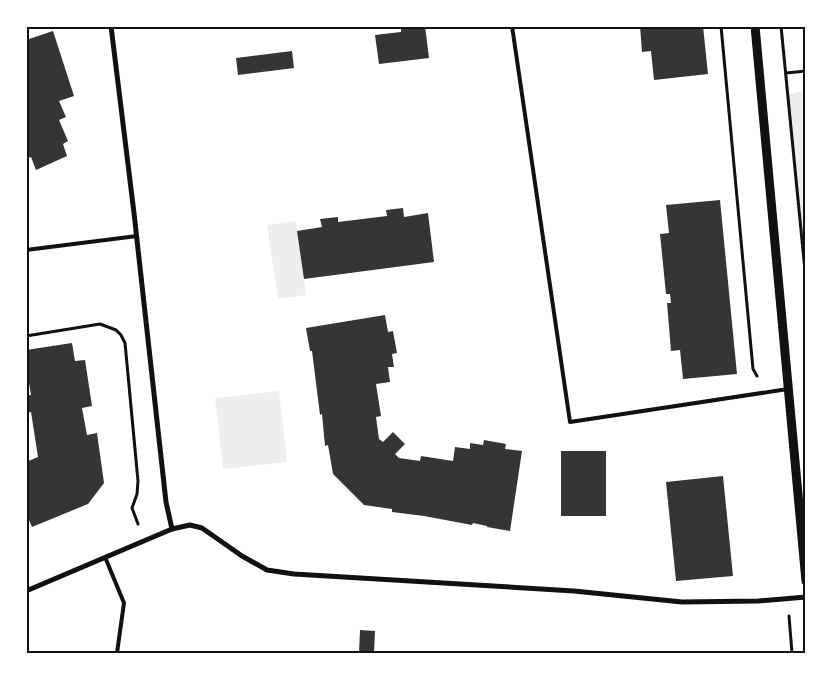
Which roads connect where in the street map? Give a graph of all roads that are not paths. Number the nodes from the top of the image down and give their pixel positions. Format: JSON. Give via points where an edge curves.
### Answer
{"nodes":[{"id":1,"x":111,"y":26,"type":"edge"},
{"id":2,"x":512,"y":26,"type":"edge"},
{"id":3,"x":755,"y":26,"type":"edge"},
{"id":4,"x":137,"y":236,"type":"junction"},
{"id":5,"x":26,"y":250,"type":"edge"},
{"id":6,"x":788,"y":389,"type":"junction"},
{"id":7,"x":172,"y":529,"type":"junction"},
{"id":8,"x":105,"y":557,"type":"junction"},
{"id":9,"x":806,"y":581,"type":"edge"},
{"id":10,"x":26,"y":591,"type":"edge"},
{"id":11,"x":806,"y":597,"type":"edge"},
{"id":12,"x":117,"y":653,"type":"edge"}],
"edges":[{"from":1,"to":4,"type":"street"},
{"from":2,"to":6,"type":"lane","via":[[570,422]]},
{"from":3,"to":6,"type":"street"},
{"from":4,"to":5,"type":"lane"},
{"from":4,"to":7,"type":"street","via":[[166,502]]},
{"from":6,"to":9,"type":"street"},
{"from":7,"to":8,"type":"street"},
{"from":7,"to":11,"type":"street","via":[[190,525],[202,528],[267,570],[294,574],[574,591],[682,602]]},
{"from":8,"to":10,"type":"street"},
{"from":8,"to":12,"type":"lane","via":[[124,603]]}]}
